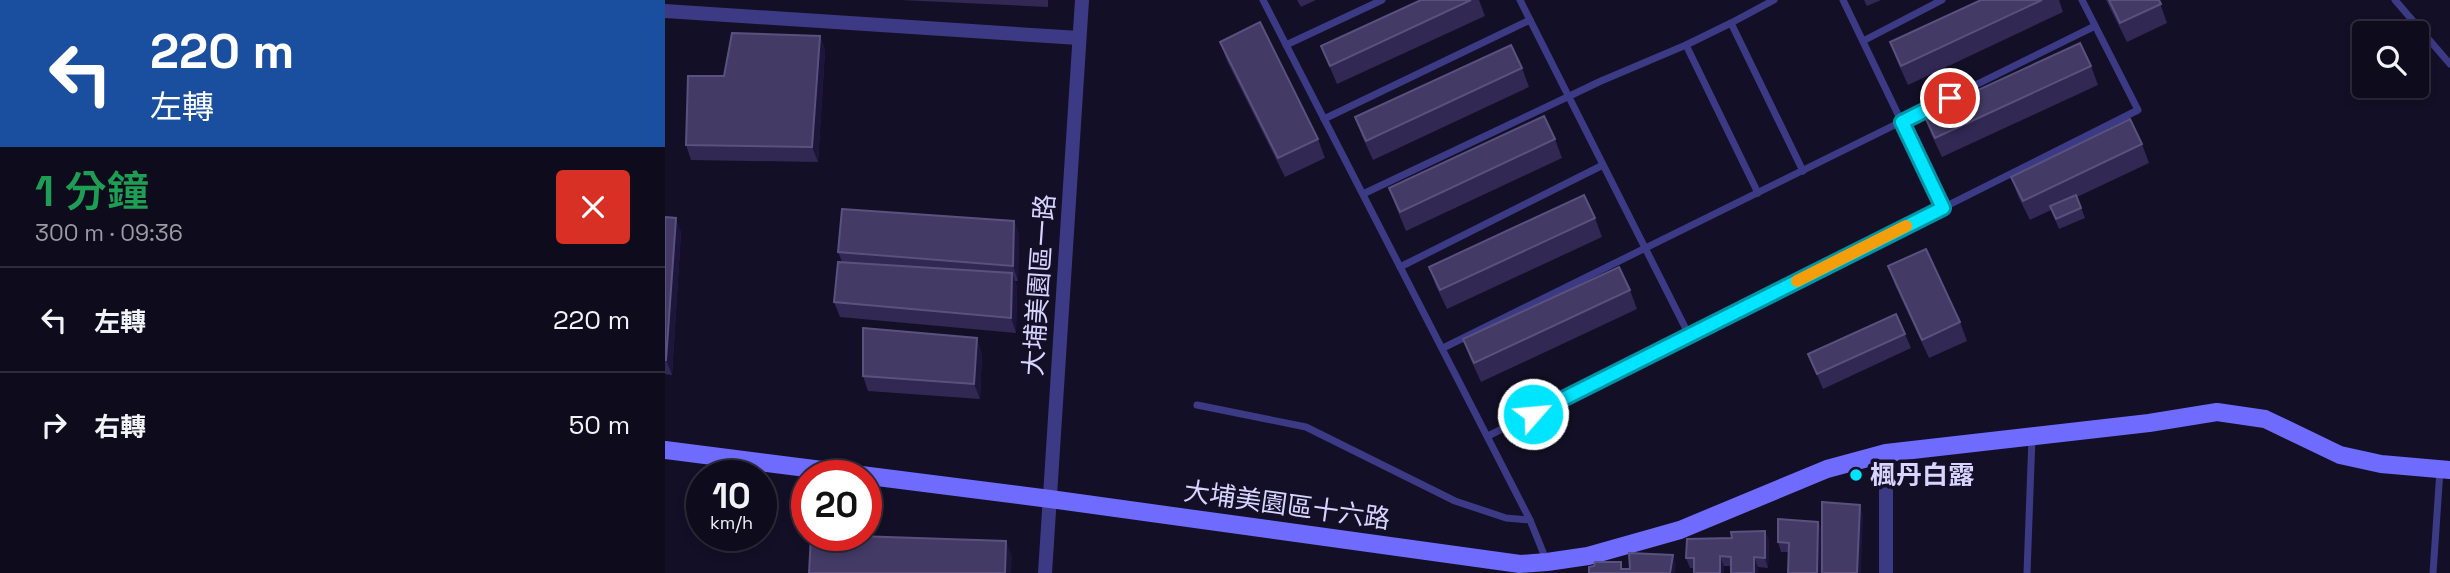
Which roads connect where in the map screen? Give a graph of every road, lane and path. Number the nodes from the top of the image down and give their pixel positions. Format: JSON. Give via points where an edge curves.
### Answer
{"nodes":[{"id":1,"x":1082,"y":0,"type":"edge"},
{"id":2,"x":1263,"y":0,"type":"edge"},
{"id":3,"x":1382,"y":0,"type":"edge"},
{"id":4,"x":1520,"y":0,"type":"edge"},
{"id":5,"x":1775,"y":0,"type":"edge"},
{"id":6,"x":1843,"y":0,"type":"edge"},
{"id":7,"x":1942,"y":0,"type":"edge"},
{"id":8,"x":2082,"y":0,"type":"edge"},
{"id":9,"x":2395,"y":0,"type":"edge"},
{"id":10,"x":665,"y":11,"type":"edge"},
{"id":11,"x":1530,"y":20,"type":"junction"},
{"id":12,"x":1731,"y":23,"type":"junction"},
{"id":13,"x":2095,"y":26,"type":"junction"},
{"id":14,"x":1079,"y":38,"type":"junction"},
{"id":15,"x":1863,"y":41,"type":"junction"},
{"id":16,"x":1286,"y":45,"type":"junction"},
{"id":17,"x":1686,"y":45,"type":"junction"},
{"id":18,"x":2450,"y":64,"type":"edge"},
{"id":19,"x":1569,"y":98,"type":"junction"},
{"id":20,"x":1324,"y":119,"type":"junction"},
{"id":21,"x":1902,"y":122,"type":"junction"},
{"id":22,"x":1603,"y":165,"type":"junction"},
{"id":23,"x":1803,"y":171,"type":"junction"},
{"id":24,"x":1758,"y":193,"type":"junction"},
{"id":25,"x":1363,"y":194,"type":"junction"},
{"id":26,"x":1943,"y":208,"type":"junction"},
{"id":27,"x":1645,"y":249,"type":"junction"},
{"id":28,"x":1401,"y":267,"type":"junction"},
{"id":29,"x":1689,"y":335,"type":"junction"},
{"id":30,"x":1443,"y":348,"type":"junction"},
{"id":31,"x":1197,"y":405,"type":"dead end"},
{"id":32,"x":1488,"y":436,"type":"junction"},
{"id":33,"x":2032,"y":437,"type":"junction"},
{"id":34,"x":665,"y":450,"type":"edge"},
{"id":35,"x":1886,"y":453,"type":"junction"},
{"id":36,"x":2445,"y":470,"type":"edge"},
{"id":37,"x":1051,"y":499,"type":"junction"},
{"id":38,"x":1530,"y":520,"type":"junction"},
{"id":39,"x":1547,"y":562,"type":"junction"},
{"id":40,"x":1045,"y":573,"type":"edge"},
{"id":41,"x":1886,"y":573,"type":"edge"},
{"id":42,"x":2027,"y":573,"type":"edge"},
{"id":43,"x":2433,"y":573,"type":"edge"}],
"edges":[{"from":1,"to":14,"type":"street","name":"大埔美園區一路"},
{"from":2,"to":16,"type":"lane"},
{"from":3,"to":16,"type":"lane"},
{"from":4,"to":11,"type":"lane"},
{"from":5,"to":12,"type":"lane"},
{"from":6,"to":15,"type":"lane"},
{"from":7,"to":15,"type":"lane"},
{"from":8,"to":13,"type":"lane"},
{"from":9,"to":18,"type":"lane"},
{"from":10,"to":14,"type":"street"},
{"from":11,"to":19,"type":"lane"},
{"from":11,"to":20,"type":"lane"},
{"from":12,"to":17,"type":"lane"},
{"from":12,"to":23,"type":"lane"},
{"from":13,"to":21,"type":"lane"},
{"from":13,"to":26,"type":"lane","via":[[2138,110]]},
{"from":14,"to":37,"type":"street","name":"大埔美園區一路"},
{"from":15,"to":21,"type":"lane"},
{"from":16,"to":20,"type":"lane"},
{"from":17,"to":19,"type":"lane"},
{"from":17,"to":24,"type":"lane"},
{"from":19,"to":22,"type":"lane"},
{"from":19,"to":25,"type":"lane"},
{"from":20,"to":25,"type":"lane"},
{"from":21,"to":23,"type":"lane"},
{"from":21,"to":26,"type":"lane"},
{"from":22,"to":27,"type":"lane"},
{"from":22,"to":28,"type":"lane"},
{"from":23,"to":24,"type":"lane"},
{"from":24,"to":27,"type":"lane"},
{"from":25,"to":28,"type":"lane"},
{"from":26,"to":29,"type":"lane"},
{"from":27,"to":29,"type":"lane"},
{"from":27,"to":30,"type":"lane"},
{"from":28,"to":30,"type":"lane"},
{"from":29,"to":32,"type":"lane"},
{"from":30,"to":32,"type":"lane"},
{"from":31,"to":38,"type":"lane","via":[[1306,427],[1455,501],[1506,518]]},
{"from":32,"to":38,"type":"lane"},
{"from":33,"to":35,"type":"street","name":"大埔美園區十六路"},
{"from":33,"to":36,"type":"street","name":"大埔美園區十六路","via":[[2217,412],[2265,418],[2340,455]]},
{"from":33,"to":42,"type":"lane"},
{"from":34,"to":37,"type":"street","name":"大埔美園區十六路"},
{"from":35,"to":39,"type":"street","name":"大埔美園區十六路","via":[[1827,469],[1680,530],[1588,556]]},
{"from":35,"to":41,"type":"street"},
{"from":36,"to":43,"type":"lane"},
{"from":37,"to":39,"type":"street","name":"大埔美園區十六路","via":[[1520,564]]},
{"from":37,"to":40,"type":"street","name":"大埔美園區一路"},
{"from":38,"to":39,"type":"lane"}]}
